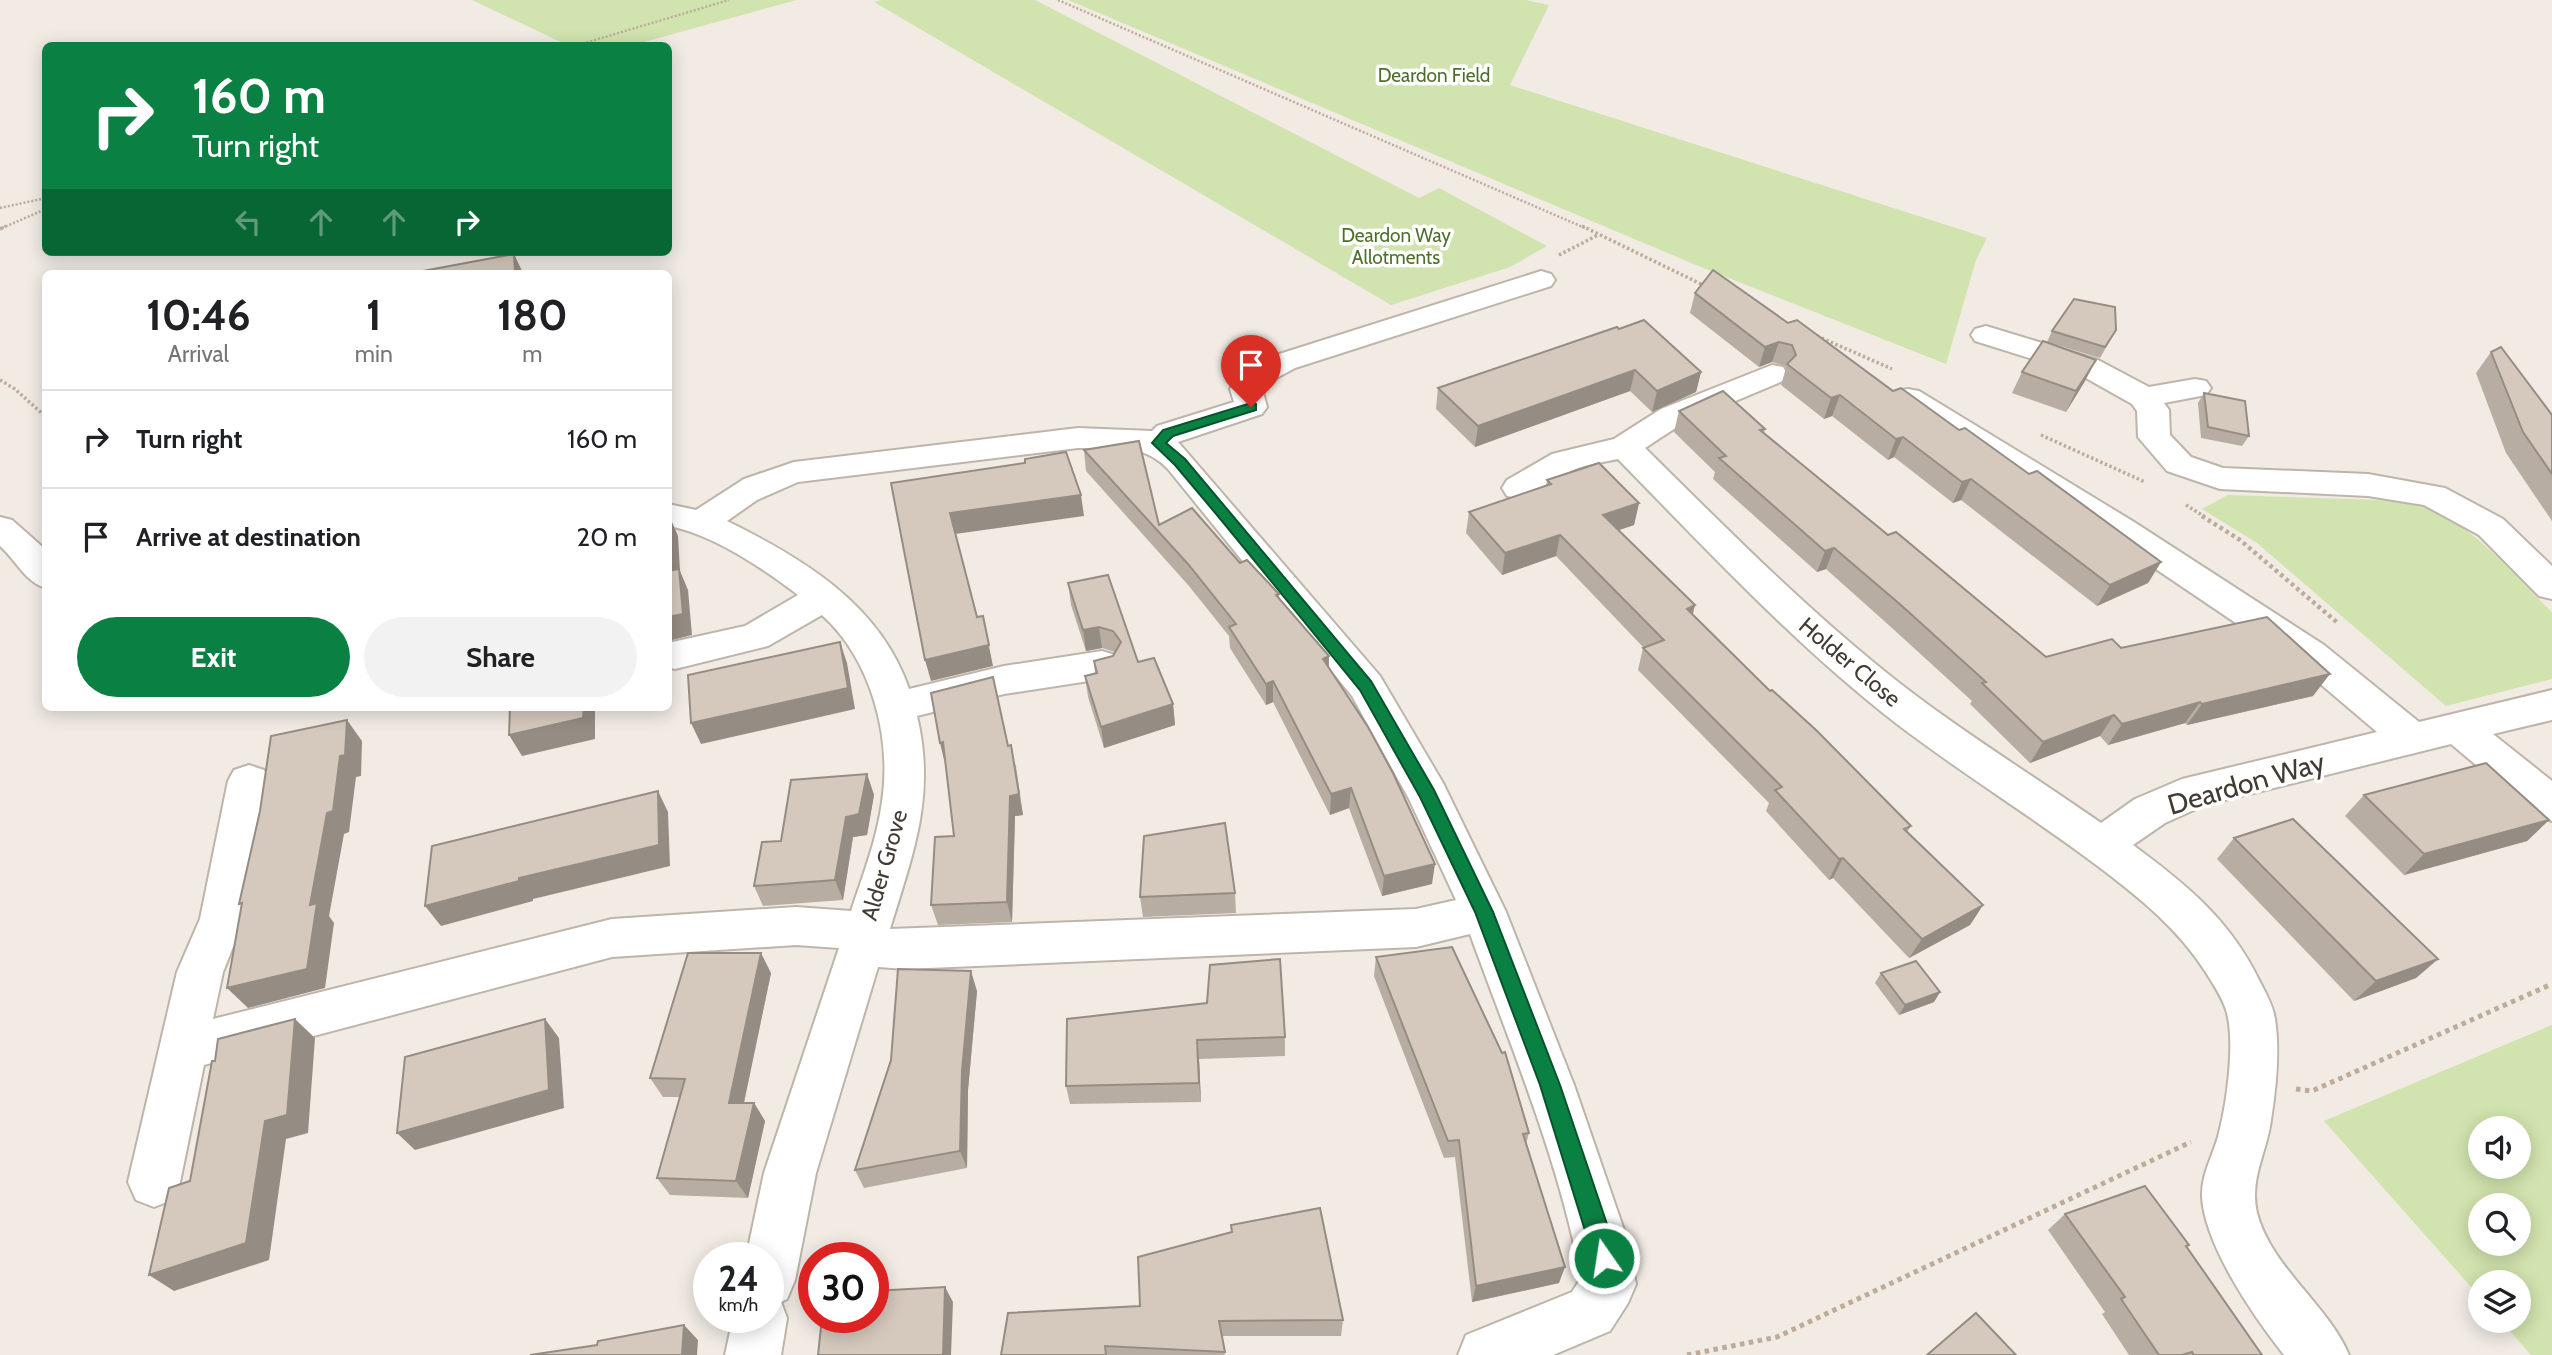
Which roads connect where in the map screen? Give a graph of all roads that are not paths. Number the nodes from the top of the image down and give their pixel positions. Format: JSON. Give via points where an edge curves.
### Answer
{"nodes":[{"id":1,"x":1545,"y":270,"type":"road end"},
{"id":2,"x":1986,"y":335,"type":"dead end"},
{"id":3,"x":1772,"y":374,"type":"dead end"},
{"id":4,"x":2195,"y":388,"type":"dead end"},
{"id":5,"x":2143,"y":397,"type":"junction"},
{"id":6,"x":1908,"y":398,"type":"edge"},
{"id":7,"x":1625,"y":447,"type":"junction"},
{"id":8,"x":1169,"y":453,"type":"junction"},
{"id":9,"x":1519,"y":488,"type":"dead end"},
{"id":10,"x":685,"y":519,"type":"edge"},
{"id":11,"x":0,"y":528,"type":"edge"},
{"id":12,"x":42,"y":571,"type":"edge"},
{"id":13,"x":2552,"y":587,"type":"edge"},
{"id":14,"x":824,"y":597,"type":"junction"},
{"id":15,"x":675,"y":655,"type":"dead end"},
{"id":16,"x":1102,"y":665,"type":"edge"},
{"id":17,"x":2552,"y":705,"type":"edge"},
{"id":18,"x":893,"y":707,"type":"junction"},
{"id":19,"x":2457,"y":727,"type":"junction"},
{"id":20,"x":2411,"y":738,"type":"junction"},
{"id":21,"x":249,"y":781,"type":"dead end"},
{"id":22,"x":2552,"y":804,"type":"edge"},
{"id":23,"x":2102,"y":845,"type":"junction"},
{"id":24,"x":1484,"y":912,"type":"junction"},
{"id":25,"x":863,"y":939,"type":"junction"},
{"id":26,"x":183,"y":1049,"type":"junction"},
{"id":27,"x":154,"y":1182,"type":"dead end"},
{"id":28,"x":776,"y":1242,"type":"edge"},
{"id":29,"x":757,"y":1333,"type":"edge"},
{"id":30,"x":753,"y":1355,"type":"edge"},
{"id":31,"x":1486,"y":1355,"type":"edge"},
{"id":32,"x":2321,"y":1355,"type":"edge"}],
"edges":[{"from":1,"to":8,"type":"street","via":[[1284,362],[1256,376],[1246,389],[1251,407],[1168,433]]},
{"from":2,"to":5,"type":"street","via":[[2097,369]]},
{"from":3,"to":7,"type":"street","via":[[1672,416]]},
{"from":4,"to":5,"type":"street"},
{"from":5,"to":13,"type":"street","via":[[2153,410],[2154,437],[2179,464],[2220,478],[2368,485],[2433,496],[2491,527]]},
{"from":6,"to":20,"type":"street","via":[[2122,530],[2311,655]]},
{"from":7,"to":9,"type":"street","via":[[1564,461]]},
{"from":7,"to":23,"type":"street","name":"Holder Close","via":[[1788,610],[1908,711]]},
{"from":8,"to":10,"type":"street","via":[[1134,439],[1077,438],[794,472],[761,482]]},
{"from":8,"to":24,"type":"street","via":[[1366,686],[1428,795]]},
{"from":10,"to":14,"type":"street","name":"Alder Grove","via":[[727,534]]},
{"from":11,"to":12,"type":"street","via":[[27,550]]},
{"from":14,"to":15,"type":"street","via":[[755,637]]},
{"from":14,"to":18,"type":"street","name":"Alder Grove","via":[[852,621],[874,651]]},
{"from":16,"to":18,"type":"street","via":[[1004,680]]},
{"from":17,"to":19,"type":"street","name":"Deardon Way"},
{"from":18,"to":25,"type":"street","name":"Alder Grove","via":[[902,741],[904,796],[894,846]]},
{"from":19,"to":20,"type":"street","name":"Deardon Way"},
{"from":19,"to":22,"type":"street"},
{"from":20,"to":23,"type":"street","name":"Deardon Way","via":[[2197,791],[2150,811]]},
{"from":21,"to":26,"type":"street","via":[[222,919],[200,972]]},
{"from":23,"to":32,"type":"street","via":[[2199,925],[2251,1013],[2251,1081],[2228,1201],[2255,1268]]},
{"from":24,"to":25,"type":"street","via":[[1416,928],[905,949]]},
{"from":24,"to":31,"type":"street","via":[[1550,1085],[1599,1233],[1609,1284],[1591,1312]]},
{"from":25,"to":26,"type":"street","via":[[796,926],[612,938]]},
{"from":25,"to":28,"type":"street","name":"Alder Grove","via":[[790,1173]]},
{"from":26,"to":27,"type":"street"},
{"from":29,"to":30,"type":"street"}]}
